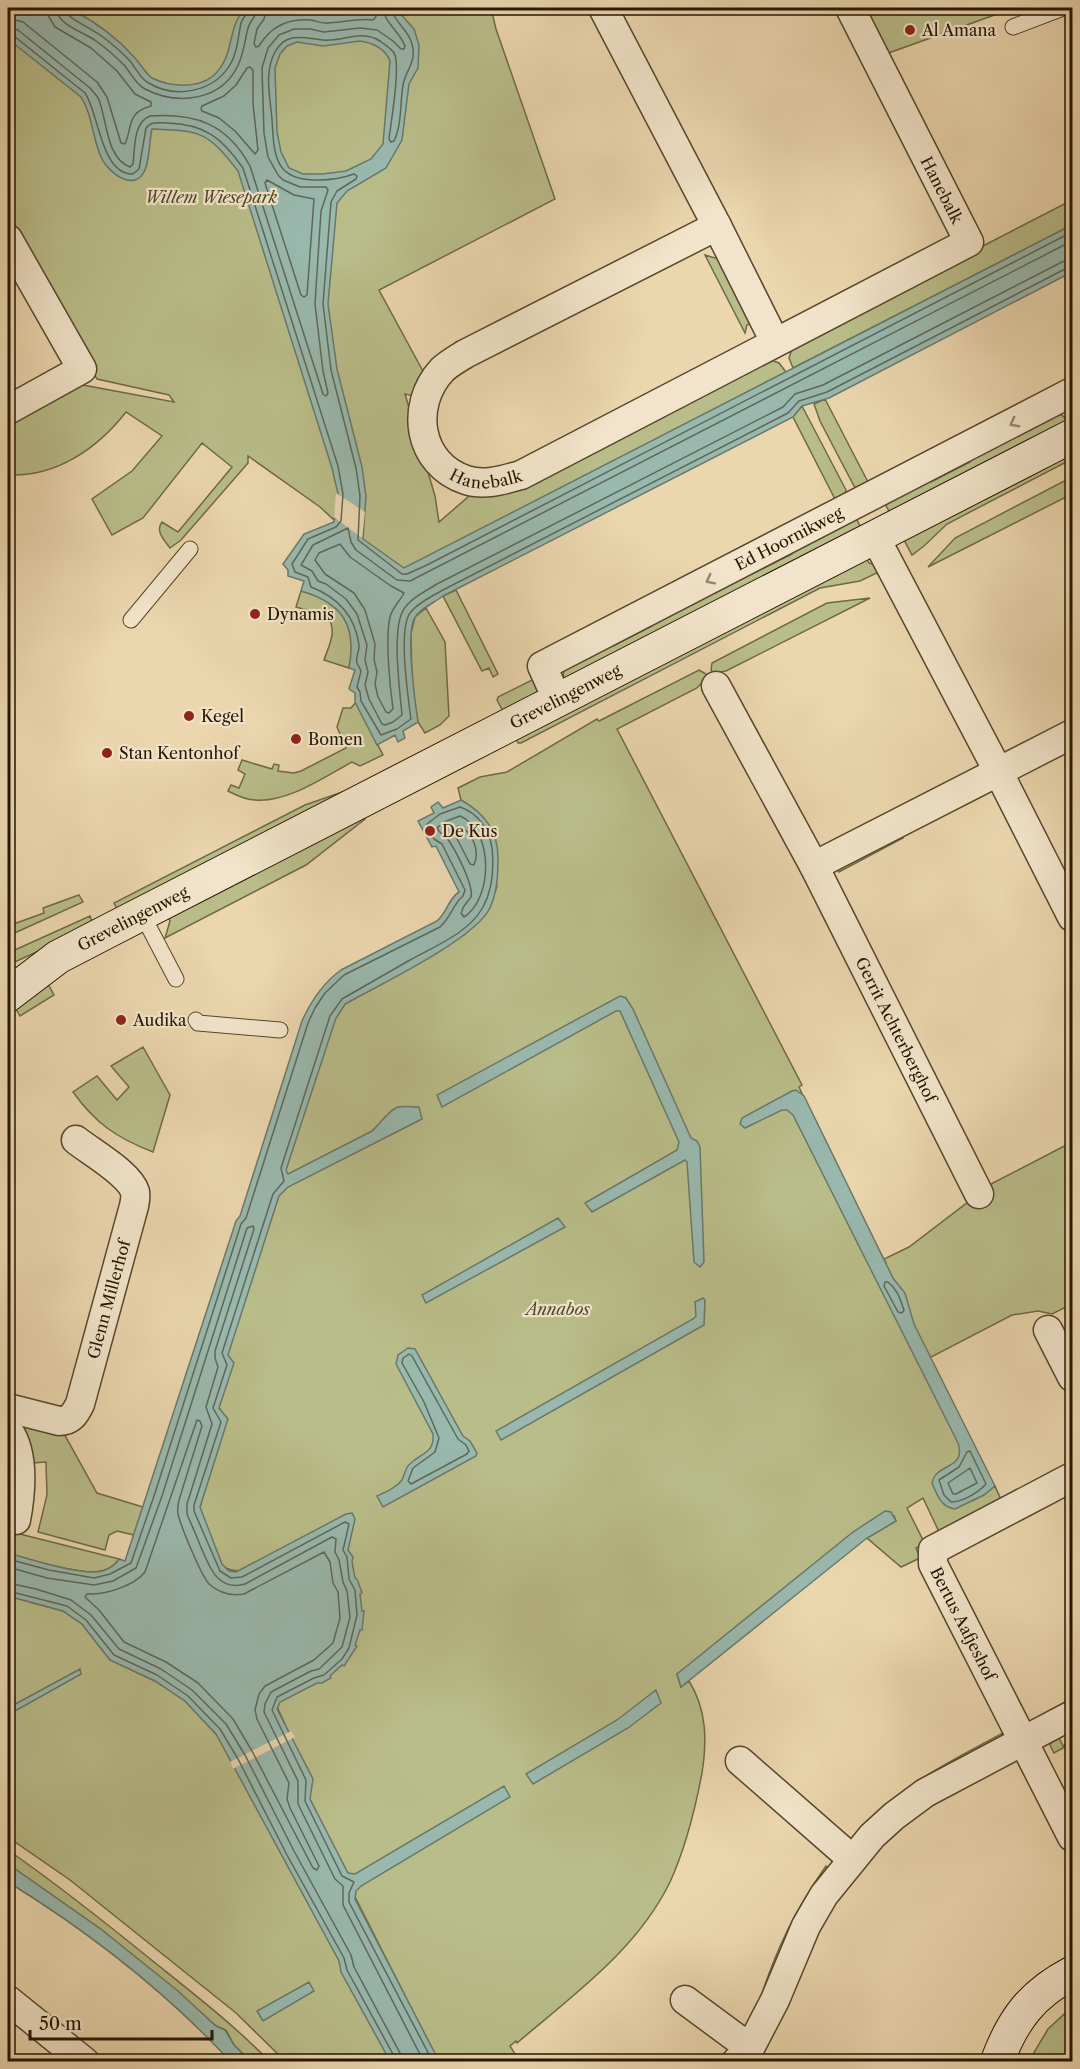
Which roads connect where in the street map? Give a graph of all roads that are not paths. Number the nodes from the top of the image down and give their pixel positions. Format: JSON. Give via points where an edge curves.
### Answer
{"nodes":[{"id":1,"x":603,"y":8,"type":"edge"},
{"id":2,"x":850,"y":8,"type":"edge"},
{"id":3,"x":1063,"y":8,"type":"edge"},
{"id":4,"x":1013,"y":27,"type":"dead end"},
{"id":5,"x":717,"y":226,"type":"junction"},
{"id":6,"x":8,"y":239,"type":"edge"},
{"id":7,"x":775,"y":342,"type":"junction"},
{"id":8,"x":1070,"y":399,"type":"edge"},
{"id":9,"x":8,"y":410,"type":"edge"},
{"id":10,"x":1072,"y":436,"type":"edge"},
{"id":11,"x":875,"y":537,"type":"junction"},
{"id":12,"x":190,"y":549,"type":"dead end"},
{"id":13,"x":131,"y":620,"type":"dead end"},
{"id":14,"x":716,"y":686,"type":"dead end"},
{"id":15,"x":557,"y":699,"type":"junction"},
{"id":16,"x":1072,"y":734,"type":"edge"},
{"id":17,"x":999,"y":773,"type":"junction"},
{"id":18,"x":814,"y":866,"type":"junction"},
{"id":19,"x":142,"y":914,"type":"junction"},
{"id":20,"x":1072,"y":917,"type":"edge"},
{"id":21,"x":58,"y":957,"type":"junction"},
{"id":22,"x":8,"y":974,"type":"edge"},
{"id":23,"x":176,"y":979,"type":"dead end"},
{"id":24,"x":8,"y":995,"type":"edge"},
{"id":25,"x":196,"y":1020,"type":"dead end"},
{"id":26,"x":280,"y":1030,"type":"dead end"},
{"id":27,"x":76,"y":1140,"type":"dead end"},
{"id":28,"x":979,"y":1194,"type":"dead end"},
{"id":29,"x":1048,"y":1330,"type":"dead end"},
{"id":30,"x":1072,"y":1377,"type":"edge"},
{"id":31,"x":8,"y":1408,"type":"edge"},
{"id":32,"x":8,"y":1430,"type":"edge"},
{"id":33,"x":1072,"y":1477,"type":"edge"},
{"id":34,"x":16,"y":1520,"type":"dead end"},
{"id":35,"x":1072,"y":1715,"type":"edge"},
{"id":36,"x":1024,"y":1740,"type":"junction"},
{"id":37,"x":740,"y":1761,"type":"dead end"},
{"id":38,"x":1072,"y":1836,"type":"edge"},
{"id":39,"x":852,"y":1859,"type":"junction"},
{"id":40,"x":1072,"y":1973,"type":"edge"},
{"id":41,"x":8,"y":2000,"type":"edge"},
{"id":42,"x":685,"y":2000,"type":"dead end"},
{"id":43,"x":743,"y":2055,"type":"edge"},
{"id":44,"x":85,"y":2061,"type":"edge"},
{"id":45,"x":997,"y":2061,"type":"edge"}],
"edges":[{"from":1,"to":5,"type":"street"},
{"from":2,"to":7,"type":"street","name":"Hanebalk","via":[[969,242]]},
{"from":3,"to":4,"type":"lane"},
{"from":5,"to":7,"type":"street"},
{"from":5,"to":7,"type":"street","name":"Hanebalk","via":[[465,354],[443,369],[422,405],[422,431],[430,452],[445,470],[467,480],[487,483],[521,475]]},
{"from":6,"to":9,"type":"street","via":[[82,369]]},
{"from":8,"to":15,"type":"street","name":"Ed Hoornikweg","one_way":true,"via":[[542,666]]},
{"from":10,"to":11,"type":"street","name":"Grevelingenweg"},
{"from":11,"to":15,"type":"street","name":"Grevelingenweg"},
{"from":11,"to":17,"type":"street"},
{"from":12,"to":13,"type":"lane"},
{"from":14,"to":18,"type":"street","name":"Gerrit Achterberghof"},
{"from":15,"to":19,"type":"street","name":"Grevelingenweg"},
{"from":16,"to":17,"type":"street"},
{"from":17,"to":18,"type":"street"},
{"from":17,"to":20,"type":"street"},
{"from":18,"to":28,"type":"street","name":"Gerrit Achterberghof"},
{"from":19,"to":21,"type":"street","name":"Grevelingenweg"},
{"from":19,"to":23,"type":"lane"},
{"from":21,"to":22,"type":"street","name":"Grevelingenweg"},
{"from":21,"to":24,"type":"street","name":"Grevelingenweg"},
{"from":25,"to":26,"type":"lane"},
{"from":27,"to":31,"type":"street","name":"Glenn Millerhof","via":[[132,1185],[134,1206],[80,1404],[73,1416],[59,1421]]},
{"from":29,"to":30,"type":"street"},
{"from":32,"to":34,"type":"street","via":[[20,1466],[21,1494]]},
{"from":33,"to":36,"type":"street","name":"Bertus Aafjeshof","via":[[933,1550],[933,1564]]},
{"from":35,"to":36,"type":"street"},
{"from":36,"to":38,"type":"street","name":"Bertus Aafjeshof"},
{"from":36,"to":39,"type":"street","via":[[925,1793],[894,1816]]},
{"from":37,"to":39,"type":"street"},
{"from":39,"to":43,"type":"street","via":[[806,1926],[775,2000]]},
{"from":40,"to":45,"type":"street","via":[[1047,1987],[1025,2008]]},
{"from":41,"to":44,"type":"street"},
{"from":42,"to":43,"type":"street"}]}
